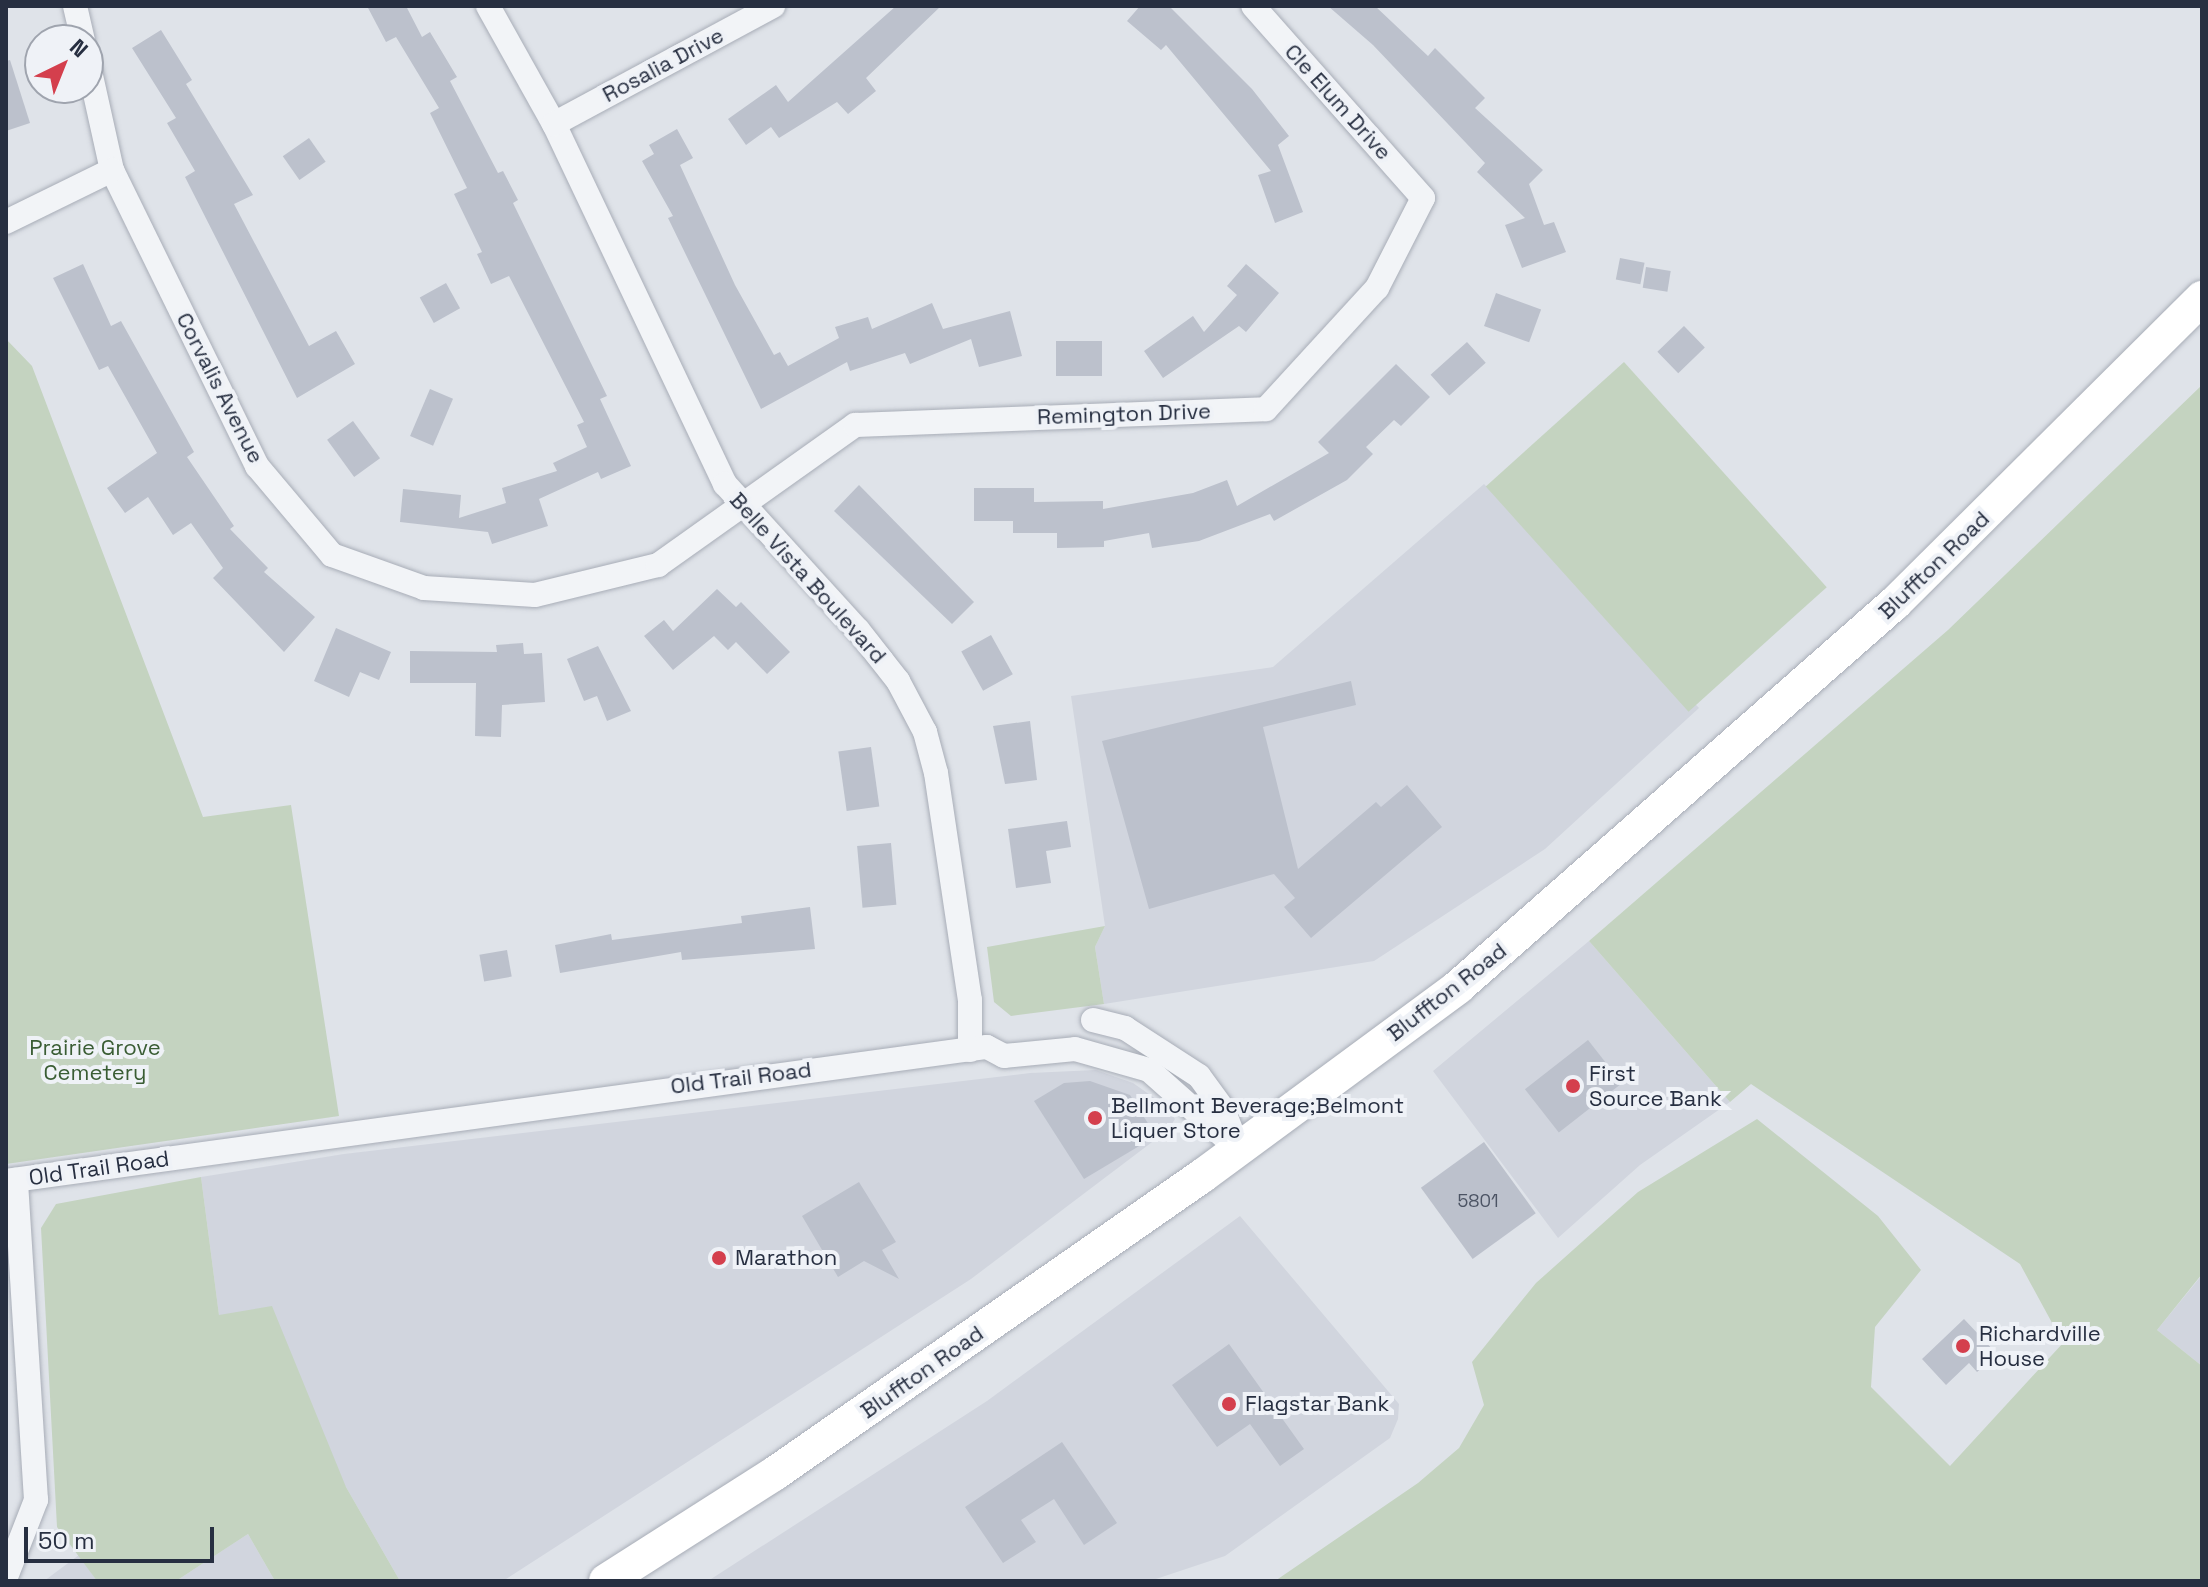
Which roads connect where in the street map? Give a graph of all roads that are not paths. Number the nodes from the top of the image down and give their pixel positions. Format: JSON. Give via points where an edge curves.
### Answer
{"nodes":[{"id":1,"x":488,"y":6,"type":"edge"},
{"id":2,"x":773,"y":6,"type":"edge"},
{"id":3,"x":1253,"y":6,"type":"edge"},
{"id":4,"x":97,"y":104,"type":"edge"},
{"id":5,"x":554,"y":124,"type":"junction"},
{"id":6,"x":112,"y":170,"type":"junction"},
{"id":7,"x":1423,"y":198,"type":"joint"},
{"id":8,"x":6,"y":222,"type":"edge"},
{"id":9,"x":2202,"y":298,"type":"edge"},
{"id":10,"x":745,"y":507,"type":"junction"},
{"id":11,"x":1093,"y":1020,"type":"dead end"},
{"id":12,"x":979,"y":1048,"type":"junction"},
{"id":13,"x":1239,"y":1150,"type":"junction"},
{"id":14,"x":11,"y":1180,"type":"edge"},
{"id":15,"x":6,"y":1577,"type":"edge"},
{"id":16,"x":606,"y":1581,"type":"edge"}],
"edges":[{"from":1,"to":5,"type":"street","name":"Belle Vista Boulevard"},
{"from":2,"to":5,"type":"street","name":"Rosalia Drive"},
{"from":3,"to":7,"type":"street","name":"Cle Elum Drive"},
{"from":4,"to":6,"type":"street","name":"Corvalis Avenue"},
{"from":5,"to":10,"type":"street","name":"Belle Vista Boulevard","via":[[725,484]]},
{"from":6,"to":8,"type":"street"},
{"from":6,"to":10,"type":"street","name":"Corvalis Avenue","via":[[257,466],[332,555],[424,588],[535,595],[658,565]]},
{"from":7,"to":10,"type":"street","name":"Remington Drive","via":[[1377,288],[1266,409],[855,425]]},
{"from":9,"to":13,"type":"main road","name":"Bluffton Road","via":[[1916,583],[1604,863],[1458,987]]},
{"from":10,"to":12,"type":"street","name":"Belle Vista Boulevard","via":[[858,630],[898,681],[925,732]]},
{"from":11,"to":13,"type":"street","via":[[1136,1034],[1199,1076],[1223,1109]]},
{"from":12,"to":13,"type":"street","name":"Old Trail Road","via":[[1004,1056],[1075,1049],[1149,1070]]},
{"from":12,"to":14,"type":"street","name":"Old Trail Road"},
{"from":13,"to":16,"type":"main road","name":"Bluffton Road","via":[[774,1474]]},
{"from":14,"to":15,"type":"street","via":[[36,1500]]}]}
